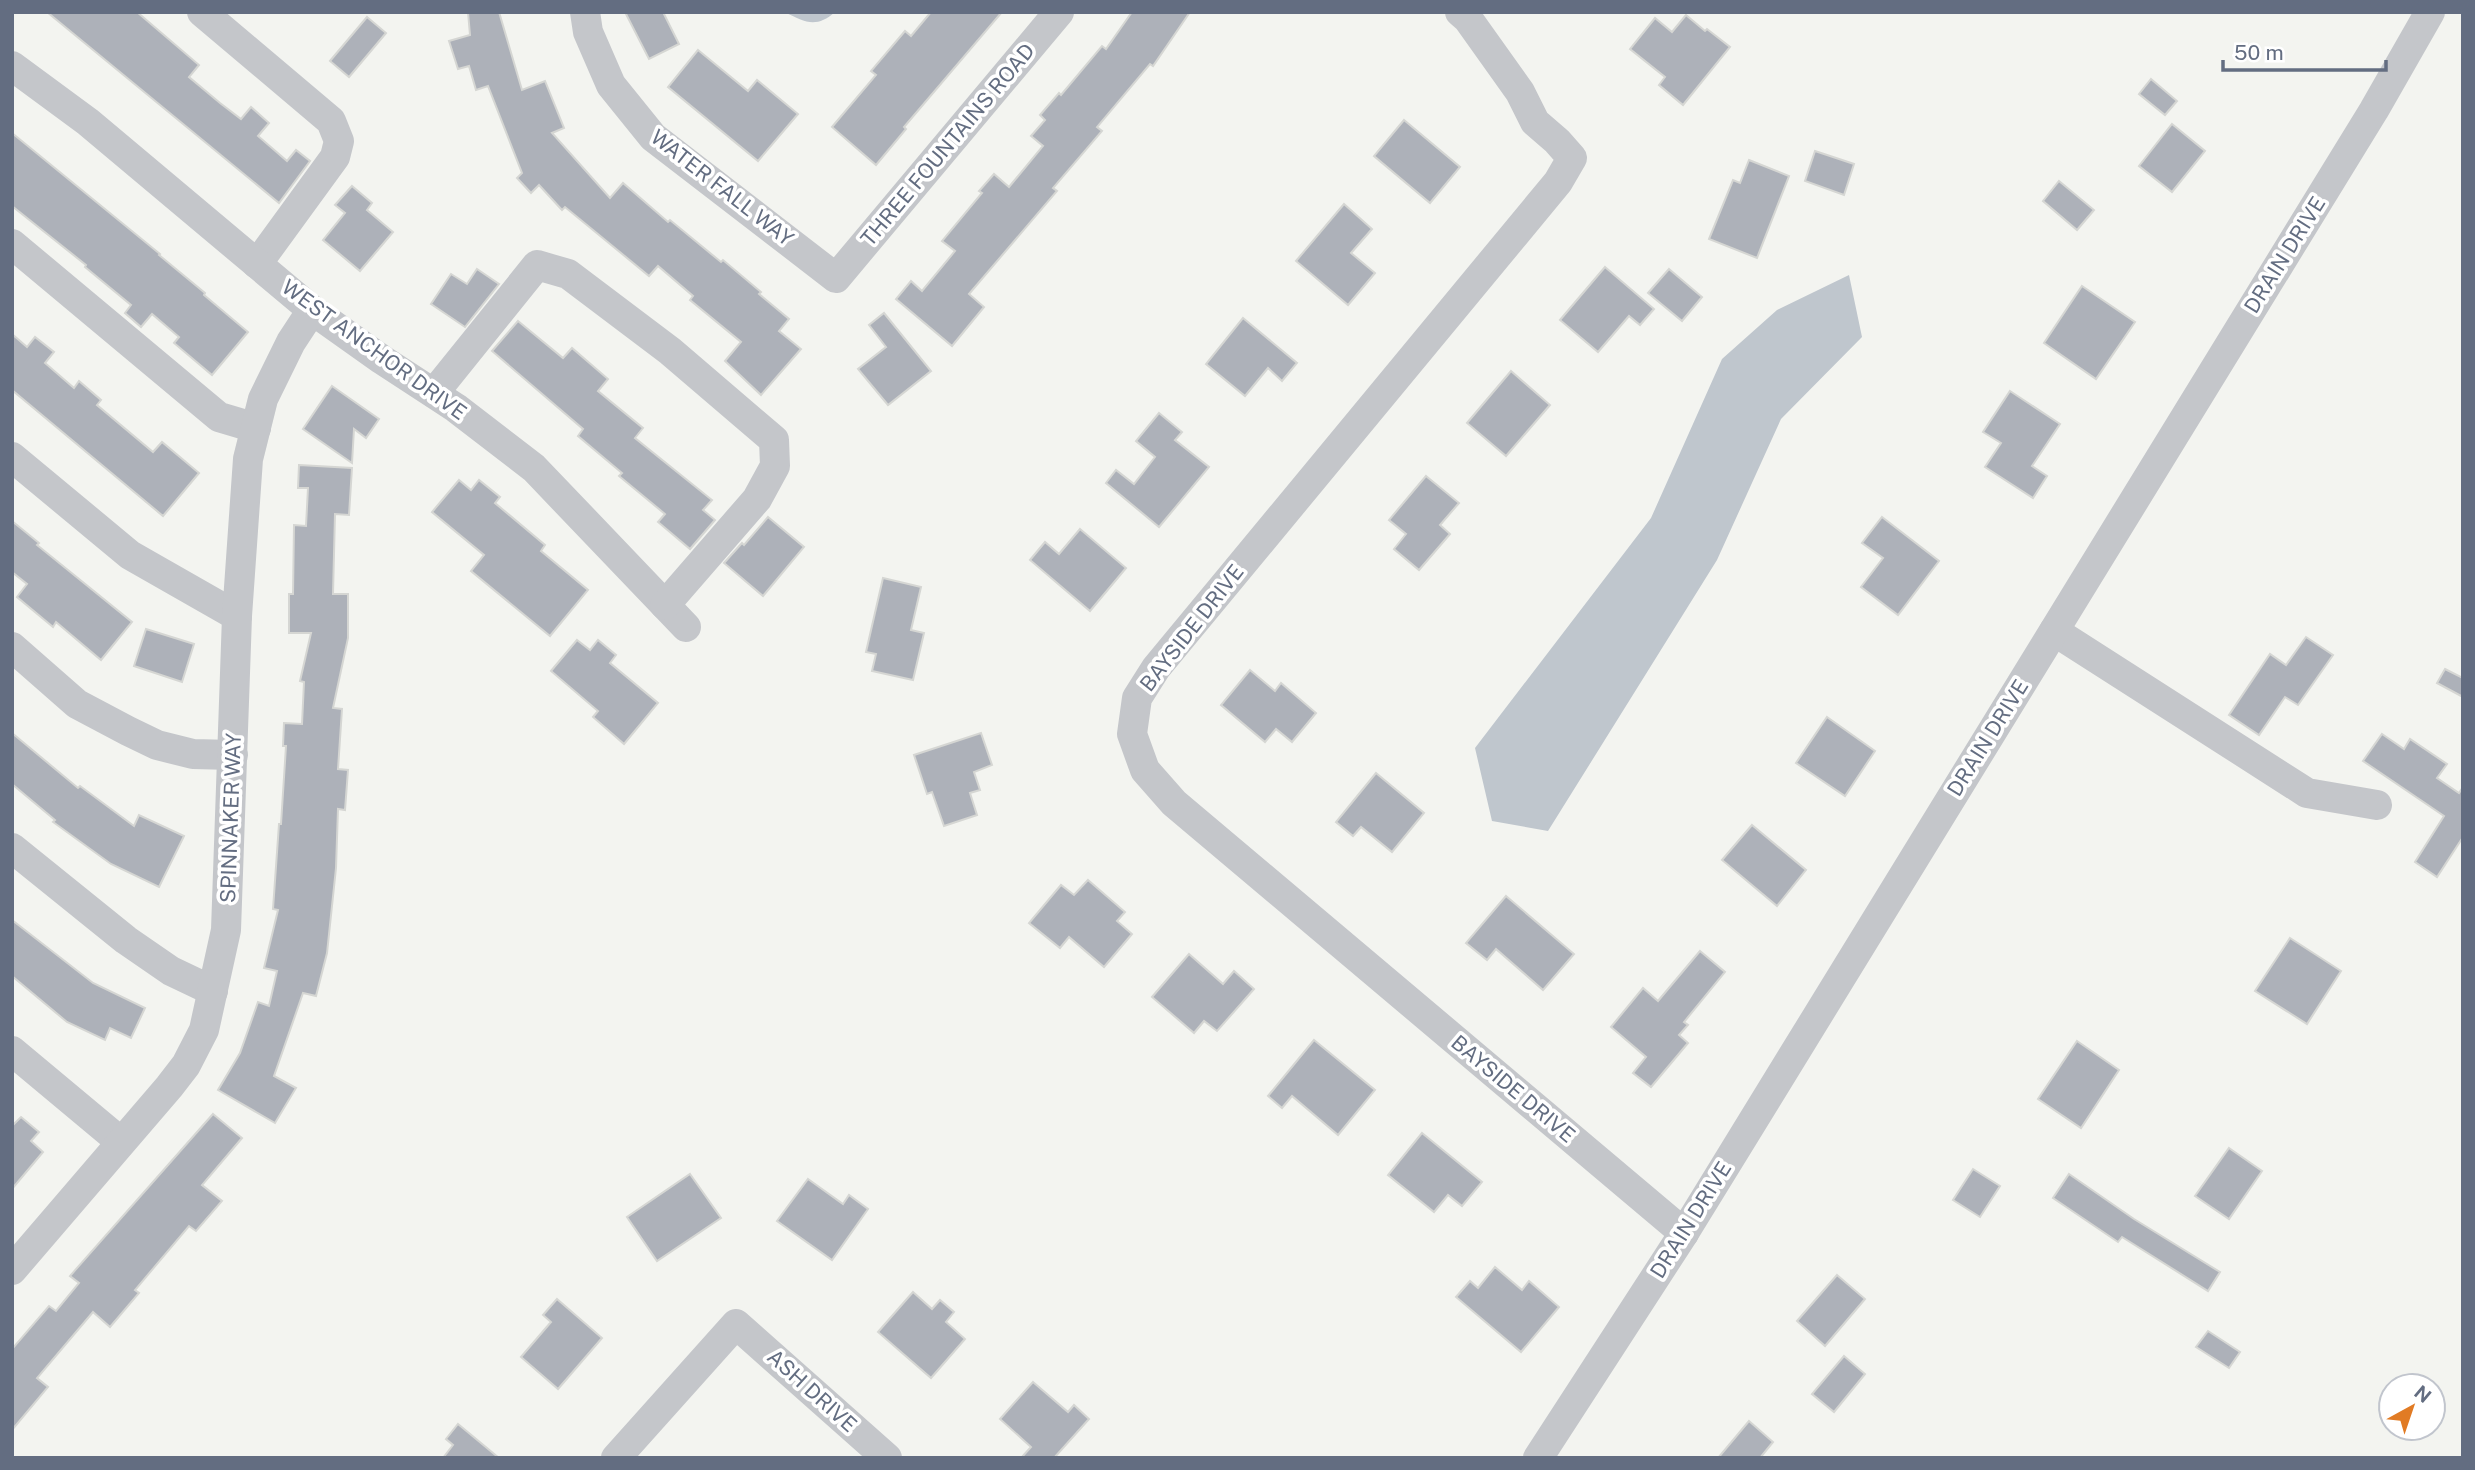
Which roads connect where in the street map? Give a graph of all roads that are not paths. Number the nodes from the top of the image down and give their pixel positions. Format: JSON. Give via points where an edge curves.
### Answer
{"nodes":[{"id":1,"x":202,"y":12,"type":"edge"},
{"id":2,"x":585,"y":12,"type":"edge"},
{"id":3,"x":1059,"y":12,"type":"edge"},
{"id":4,"x":1460,"y":12,"type":"edge"},
{"id":5,"x":2430,"y":12,"type":"edge"},
{"id":6,"x":12,"y":65,"type":"edge"},
{"id":7,"x":12,"y":244,"type":"edge"},
{"id":8,"x":257,"y":264,"type":"junction"},
{"id":9,"x":836,"y":278,"type":"joint"},
{"id":10,"x":312,"y":310,"type":"junction"},
{"id":11,"x":433,"y":393,"type":"junction"},
{"id":12,"x":256,"y":428,"type":"junction"},
{"id":13,"x":12,"y":457,"type":"edge"},
{"id":14,"x":665,"y":605,"type":"junction"},
{"id":15,"x":237,"y":616,"type":"junction"},
{"id":16,"x":686,"y":627,"type":"dead end"},
{"id":17,"x":2054,"y":631,"type":"junction"},
{"id":18,"x":12,"y":647,"type":"edge"},
{"id":19,"x":233,"y":755,"type":"junction"},
{"id":20,"x":2377,"y":805,"type":"dead end"},
{"id":21,"x":12,"y":848,"type":"edge"},
{"id":22,"x":213,"y":991,"type":"junction"},
{"id":23,"x":12,"y":1051,"type":"edge"},
{"id":24,"x":121,"y":1142,"type":"junction"},
{"id":25,"x":1684,"y":1233,"type":"junction"},
{"id":26,"x":15,"y":1262,"type":"edge"},
{"id":27,"x":616,"y":1458,"type":"edge"},
{"id":28,"x":887,"y":1458,"type":"edge"},
{"id":29,"x":1538,"y":1458,"type":"edge"}],
"edges":[{"from":1,"to":8,"type":"street","via":[[331,121],[339,141],[335,157]]},
{"from":2,"to":9,"type":"street","name":"WATER FALL WAY","via":[[588,32],[611,85],[653,137]]},
{"from":3,"to":9,"type":"street","name":"THREE FOUNTAINS ROAD"},
{"from":4,"to":25,"type":"street","name":"BAYSIDE DRIVE","via":[[1520,92],[1535,122],[1572,158],[1550,192],[1156,668],[1137,698],[1132,734],[1145,769],[1174,803]]},
{"from":5,"to":17,"type":"street","name":"DRAIN DRIVE"},
{"from":6,"to":8,"type":"street","name":"WEST ANCHOR DRIVE","via":[[89,122]]},
{"from":7,"to":12,"type":"street","via":[[219,417]]},
{"from":8,"to":10,"type":"street","name":"WEST ANCHOR DRIVE"},
{"from":10,"to":11,"type":"street","name":"WEST ANCHOR DRIVE"},
{"from":10,"to":12,"type":"street","name":"SPINNAKER WAY","via":[[263,399]]},
{"from":11,"to":14,"type":"street","name":"WEST ANCHOR DRIVE","via":[[534,468]]},
{"from":11,"to":14,"type":"street","via":[[537,265],[568,274],[670,351],[774,440],[775,466],[757,499]]},
{"from":12,"to":15,"type":"street","name":"SPINNAKER WAY","via":[[248,458]]},
{"from":13,"to":15,"type":"street","via":[[130,555]]},
{"from":14,"to":16,"type":"street","name":"WEST ANCHOR DRIVE"},
{"from":15,"to":19,"type":"street","name":"SPINNAKER WAY"},
{"from":17,"to":20,"type":"street","via":[[2307,793]]},
{"from":17,"to":25,"type":"street","name":"DRAIN DRIVE"},
{"from":18,"to":19,"type":"street","via":[[77,704],[128,731],[193,754]]},
{"from":19,"to":22,"type":"street","name":"SPINNAKER WAY","via":[[226,930]]},
{"from":21,"to":22,"type":"street","via":[[126,940],[171,971]]},
{"from":22,"to":24,"type":"street","name":"SPINNAKER WAY","via":[[204,1030],[186,1065]]},
{"from":23,"to":24,"type":"street"},
{"from":24,"to":26,"type":"street","name":"SPINNAKER WAY"},
{"from":25,"to":29,"type":"street","name":"DRAIN DRIVE"},
{"from":27,"to":28,"type":"street","name":"ASH DRIVE","via":[[736,1324]]}]}
